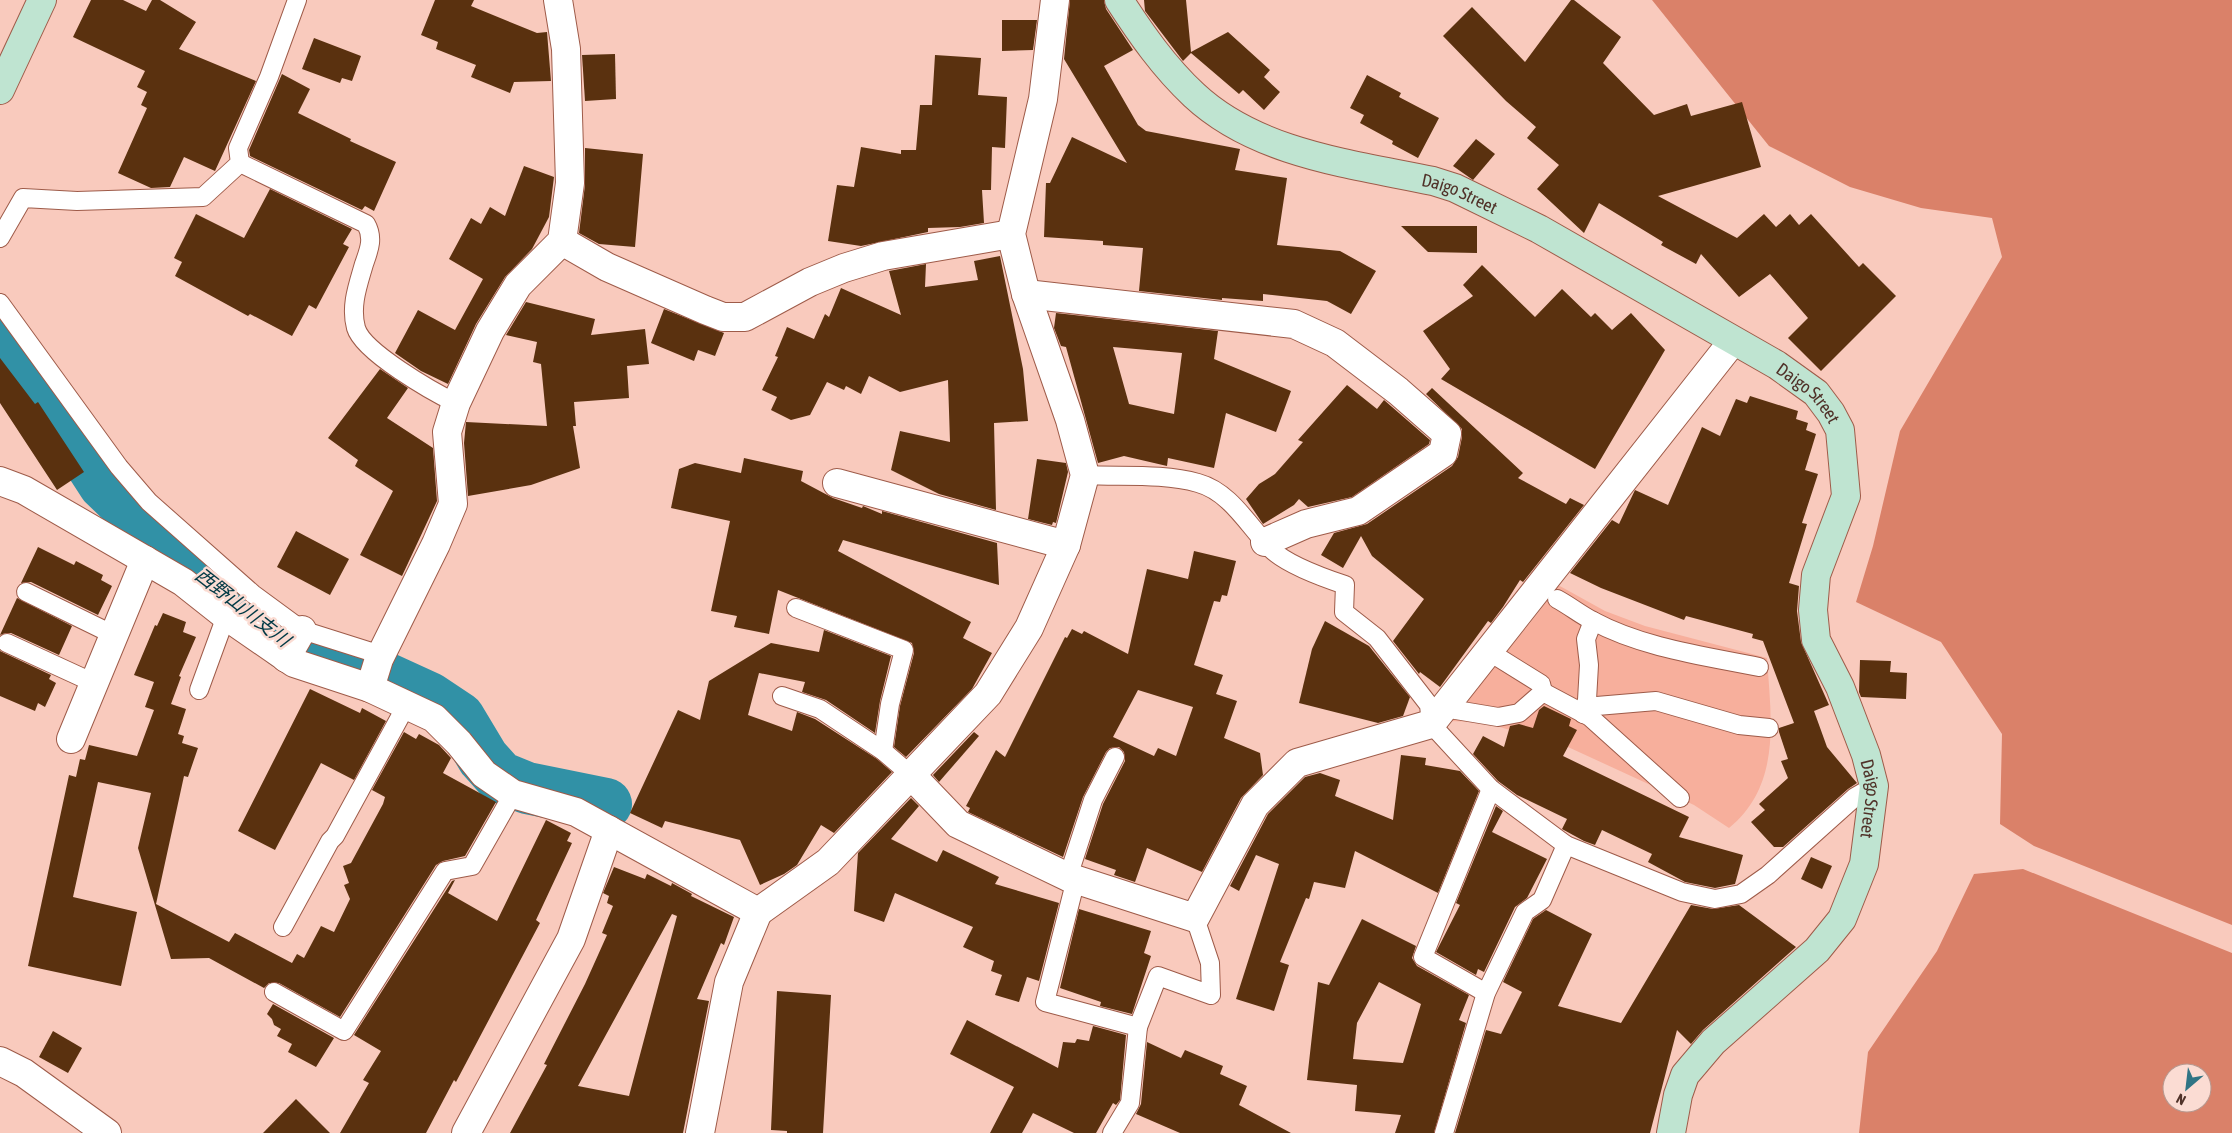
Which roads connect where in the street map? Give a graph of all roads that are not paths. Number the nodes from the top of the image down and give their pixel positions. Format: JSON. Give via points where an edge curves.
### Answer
{"nodes":[{"id":1,"x":42,"y":0,"type":"edge"},
{"id":2,"x":297,"y":0,"type":"edge"},
{"id":3,"x":558,"y":0,"type":"edge"},
{"id":4,"x":1054,"y":0,"type":"edge"},
{"id":5,"x":1119,"y":0,"type":"edge"},
{"id":6,"x":0,"y":90,"type":"edge"},
{"id":7,"x":240,"y":163,"type":"junction"},
{"id":8,"x":1011,"y":234,"type":"junction"},
{"id":9,"x":0,"y":238,"type":"edge"},
{"id":10,"x":562,"y":241,"type":"junction"},
{"id":11,"x":1026,"y":294,"type":"junction"},
{"id":12,"x":0,"y":303,"type":"edge"},
{"id":13,"x":1733,"y":341,"type":"junction"},
{"id":14,"x":456,"y":403,"type":"junction"},
{"id":15,"x":1085,"y":475,"type":"junction"},
{"id":16,"x":0,"y":481,"type":"edge"},
{"id":17,"x":837,"y":482,"type":"dead end"},
{"id":18,"x":1265,"y":542,"type":"junction"},
{"id":19,"x":1066,"y":545,"type":"junction"},
{"id":20,"x":146,"y":560,"type":"junction"},
{"id":21,"x":26,"y":592,"type":"dead end"},
{"id":22,"x":1557,"y":599,"type":"dead end"},
{"id":23,"x":796,"y":608,"type":"dead end"},
{"id":24,"x":226,"y":616,"type":"junction"},
{"id":25,"x":1593,"y":621,"type":"junction"},
{"id":26,"x":302,"y":630,"type":"junction"},
{"id":27,"x":114,"y":635,"type":"junction"},
{"id":28,"x":6,"y":643,"type":"dead end"},
{"id":29,"x":1488,"y":651,"type":"junction"},
{"id":30,"x":381,"y":654,"type":"junction"},
{"id":31,"x":287,"y":657,"type":"junction"},
{"id":32,"x":1759,"y":667,"type":"dead end"},
{"id":33,"x":94,"y":683,"type":"junction"},
{"id":34,"x":370,"y":688,"type":"junction"},
{"id":35,"x":199,"y":690,"type":"dead end"},
{"id":36,"x":1543,"y":692,"type":"junction"},
{"id":37,"x":782,"y":696,"type":"dead end"},
{"id":38,"x":406,"y":706,"type":"junction"},
{"id":39,"x":1584,"y":711,"type":"junction"},
{"id":40,"x":1437,"y":716,"type":"junction"},
{"id":41,"x":1769,"y":728,"type":"dead end"},
{"id":42,"x":71,"y":739,"type":"dead end"},
{"id":43,"x":883,"y":751,"type":"junction"},
{"id":44,"x":1114,"y":757,"type":"dead end"},
{"id":45,"x":911,"y":775,"type":"junction"},
{"id":46,"x":1874,"y":786,"type":"junction"},
{"id":47,"x":1491,"y":789,"type":"junction"},
{"id":48,"x":513,"y":794,"type":"junction"},
{"id":49,"x":1680,"y":798,"type":"dead end"},
{"id":50,"x":609,"y":830,"type":"junction"},
{"id":51,"x":1566,"y":845,"type":"junction"},
{"id":52,"x":1072,"y":878,"type":"junction"},
{"id":53,"x":758,"y":912,"type":"junction"},
{"id":54,"x":1195,"y":918,"type":"junction"},
{"id":55,"x":283,"y":926,"type":"dead end"},
{"id":56,"x":274,"y":992,"type":"dead end"},
{"id":57,"x":1486,"y":993,"type":"junction"},
{"id":58,"x":1138,"y":1027,"type":"junction"},
{"id":59,"x":0,"y":1061,"type":"edge"},
{"id":60,"x":705,"y":1131,"type":"edge"},
{"id":61,"x":106,"y":1133,"type":"edge"},
{"id":62,"x":466,"y":1133,"type":"edge"},
{"id":63,"x":1112,"y":1133,"type":"edge"},
{"id":64,"x":1444,"y":1133,"type":"edge"},
{"id":65,"x":1671,"y":1133,"type":"edge"}],
"edges":[{"from":1,"to":6,"type":"main road"},
{"from":2,"to":7,"type":"lane","via":[[269,77],[238,148]]},
{"from":3,"to":10,"type":"street","via":[[566,49],[570,183]]},
{"from":4,"to":8,"type":"street","via":[[1044,99]]},
{"from":5,"to":13,"type":"main road","name":"Daigo Street","via":[[1148,46],[1194,96],[1230,122],[1286,148],[1433,180],[1455,188],[1539,229]]},
{"from":7,"to":9,"type":"lane","via":[[204,197],[77,201],[23,198]]},
{"from":7,"to":14,"type":"lane","via":[[366,224],[371,233],[370,246],[354,301],[356,329],[376,353]]},
{"from":8,"to":10,"type":"street","via":[[883,256],[844,268],[810,282],[745,317],[724,317],[704,310],[607,267]]},
{"from":8,"to":11,"type":"street"},
{"from":10,"to":14,"type":"street","via":[[518,285],[490,331]]},
{"from":11,"to":15,"type":"street","via":[[1070,420]]},
{"from":11,"to":18,"type":"street","via":[[1294,324],[1335,343],[1447,434],[1443,453],[1358,511],[1306,524]]},
{"from":12,"to":26,"type":"lane","via":[[134,487],[253,594]]},
{"from":13,"to":29,"type":"street"},
{"from":13,"to":46,"type":"main road","name":"Daigo Street","via":[[1777,365],[1816,393],[1840,430],[1846,496],[1816,575],[1813,610],[1816,640],[1843,695]]},
{"from":14,"to":30,"type":"street","via":[[447,432],[453,504]]},
{"from":15,"to":18,"type":"lane","via":[[1166,478],[1199,483],[1222,496]]},
{"from":15,"to":19,"type":"street"},
{"from":16,"to":20,"type":"street","via":[[24,490]]},
{"from":17,"to":19,"type":"street"},
{"from":18,"to":40,"type":"lane","via":[[1272,550],[1312,573],[1345,585],[1344,612],[1377,638]]},
{"from":19,"to":45,"type":"street","via":[[1029,628],[988,694]]},
{"from":20,"to":24,"type":"street","via":[[184,582]]},
{"from":20,"to":27,"type":"street"},
{"from":21,"to":27,"type":"lane"},
{"from":22,"to":25,"type":"lane"},
{"from":23,"to":43,"type":"lane","via":[[904,650],[890,704]]},
{"from":24,"to":31,"type":"street"},
{"from":24,"to":35,"type":"lane"},
{"from":25,"to":32,"type":"lane","via":[[1656,644]]},
{"from":25,"to":39,"type":"lane","via":[[1586,639],[1589,665]]},
{"from":26,"to":30,"type":"lane"},
{"from":26,"to":31,"type":"street"},
{"from":27,"to":33,"type":"street"},
{"from":28,"to":33,"type":"lane"},
{"from":29,"to":36,"type":"lane","via":[[1541,684]]},
{"from":29,"to":40,"type":"street"},
{"from":30,"to":34,"type":"street"},
{"from":31,"to":34,"type":"street","via":[[294,664]]},
{"from":33,"to":42,"type":"street"},
{"from":34,"to":38,"type":"street"},
{"from":36,"to":39,"type":"lane"},
{"from":36,"to":40,"type":"lane","via":[[1518,713],[1498,717]]},
{"from":37,"to":43,"type":"lane","via":[[820,709]]},
{"from":38,"to":48,"type":"street","via":[[434,718],[484,774]]},
{"from":38,"to":55,"type":"lane"},
{"from":39,"to":41,"type":"lane","via":[[1656,701],[1739,725]]},
{"from":39,"to":49,"type":"lane"},
{"from":40,"to":47,"type":"lane"},
{"from":40,"to":54,"type":"street","via":[[1297,763],[1255,805]]},
{"from":43,"to":45,"type":"lane"},
{"from":44,"to":52,"type":"lane","via":[[1093,800]]},
{"from":45,"to":52,"type":"street","via":[[958,824]]},
{"from":45,"to":53,"type":"street","via":[[828,862]]},
{"from":46,"to":51,"type":"lane","via":[[1834,814],[1768,875],[1740,894],[1715,899],[1682,892]]},
{"from":46,"to":65,"type":"main road","name":"Daigo Street","via":[[1864,864],[1842,919],[1817,950],[1712,1042],[1695,1062],[1685,1075],[1678,1095]]},
{"from":47,"to":51,"type":"lane"},
{"from":47,"to":57,"type":"lane","via":[[1423,957]]},
{"from":48,"to":50,"type":"street","via":[[576,812]]},
{"from":48,"to":56,"type":"lane","via":[[472,866],[445,871],[344,1031]]},
{"from":50,"to":53,"type":"street"},
{"from":50,"to":62,"type":"street","via":[[571,939]]},
{"from":51,"to":57,"type":"lane","via":[[1542,900],[1525,912]]},
{"from":52,"to":54,"type":"street"},
{"from":52,"to":58,"type":"lane","via":[[1045,1002]]},
{"from":53,"to":60,"type":"street","via":[[729,982]]},
{"from":54,"to":58,"type":"lane","via":[[1210,963],[1212,995],[1158,976]]},
{"from":57,"to":64,"type":"lane"},
{"from":58,"to":63,"type":"lane","via":[[1130,1103]]},
{"from":59,"to":61,"type":"street","via":[[24,1073]]}]}
